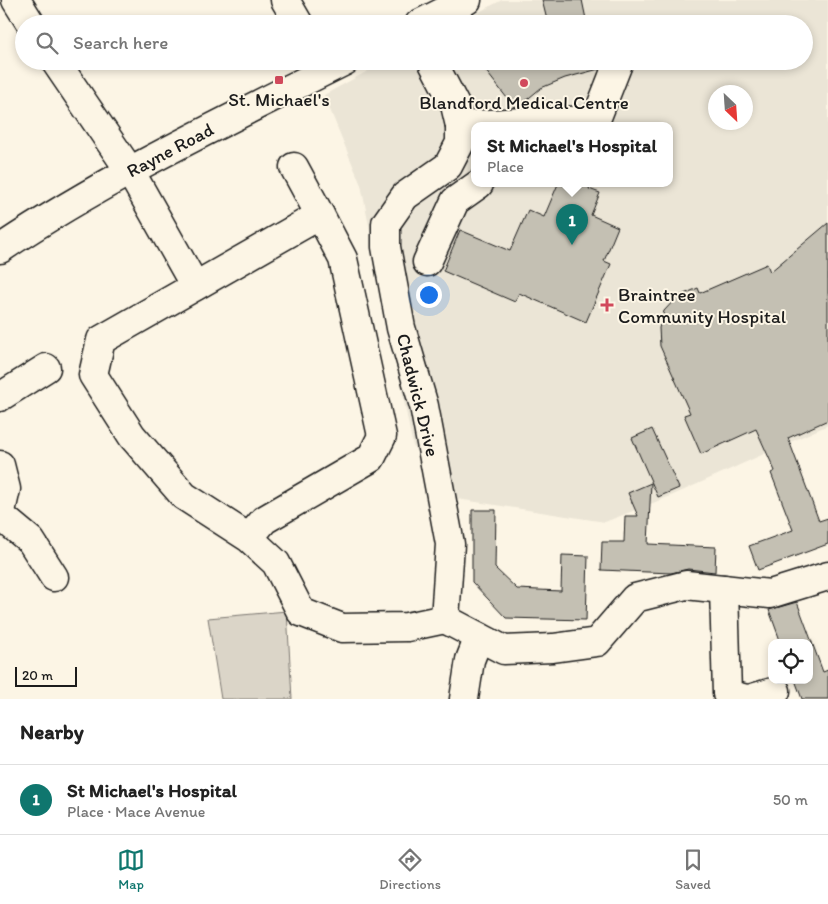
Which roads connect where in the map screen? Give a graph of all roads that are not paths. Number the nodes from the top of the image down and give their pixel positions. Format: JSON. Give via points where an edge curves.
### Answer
{"nodes":[{"id":1,"x":16,"y":0,"type":"edge"},
{"id":2,"x":285,"y":0,"type":"edge"},
{"id":3,"x":467,"y":0,"type":"edge"},
{"id":4,"x":25,"y":15,"type":"edge"},
{"id":5,"x":294,"y":15,"type":"edge"},
{"id":6,"x":437,"y":15,"type":"edge"},
{"id":7,"x":62,"y":70,"type":"edge"},
{"id":8,"x":320,"y":70,"type":"edge"},
{"id":9,"x":437,"y":70,"type":"edge"},
{"id":10,"x":615,"y":70,"type":"edge"},
{"id":11,"x":595,"y":122,"type":"edge"},
{"id":12,"x":460,"y":126,"type":"junction"},
{"id":13,"x":471,"y":126,"type":"edge"},
{"id":14,"x":294,"y":167,"type":"dead end"},
{"id":15,"x":130,"y":171,"type":"junction"},
{"id":16,"x":475,"y":187,"type":"edge"},
{"id":17,"x":320,"y":215,"type":"junction"},
{"id":18,"x":0,"y":248,"type":"edge"},
{"id":19,"x":427,"y":262,"type":"dead end"},
{"id":20,"x":195,"y":286,"type":"junction"},
{"id":21,"x":46,"y":368,"type":"dead end"},
{"id":22,"x":0,"y":397,"type":"edge"},
{"id":23,"x":0,"y":465,"type":"edge"},
{"id":24,"x":0,"y":516,"type":"edge"},
{"id":25,"x":249,"y":538,"type":"junction"},
{"id":26,"x":828,"y":576,"type":"edge"},
{"id":27,"x":54,"y":577,"type":"dead end"},
{"id":28,"x":724,"y":589,"type":"junction"},
{"id":29,"x":444,"y":619,"type":"junction"},
{"id":30,"x":479,"y":637,"type":"junction"},
{"id":31,"x":776,"y":691,"type":"dead end"},
{"id":32,"x":464,"y":699,"type":"edge"},
{"id":33,"x":748,"y":699,"type":"edge"}],
"edges":[{"from":1,"to":4,"type":"street"},
{"from":2,"to":5,"type":"street"},
{"from":3,"to":6,"type":"street"},
{"from":7,"to":15,"type":"street"},
{"from":8,"to":15,"type":"street","name":"Rayne Road"},
{"from":9,"to":12,"type":"street","name":"Chadwick Drive","via":[[455,105]]},
{"from":10,"to":11,"type":"street"},
{"from":12,"to":13,"type":"street"},
{"from":12,"to":29,"type":"street","name":"Chadwick Drive","via":[[460,143],[448,166],[405,196],[386,223],[386,247],[401,328],[424,406],[450,544]]},
{"from":14,"to":17,"type":"street"},
{"from":15,"to":18,"type":"street","name":"Rayne Road"},
{"from":15,"to":20,"type":"street"},
{"from":16,"to":19,"type":"street","via":[[454,201]]},
{"from":17,"to":20,"type":"street"},
{"from":17,"to":25,"type":"street","via":[[343,259],[382,436],[371,458],[264,520]]},
{"from":20,"to":25,"type":"street","via":[[101,340],[93,375],[132,436],[184,496]]},
{"from":21,"to":22,"type":"street"},
{"from":23,"to":24,"type":"street","via":[[6,489]]},
{"from":24,"to":27,"type":"street","via":[[31,541]]},
{"from":25,"to":29,"type":"street","via":[[276,563],[301,612],[342,628],[407,627]]},
{"from":26,"to":28,"type":"street","via":[[770,594]]},
{"from":28,"to":30,"type":"street","via":[[686,585],[635,598],[597,642],[504,650]]},
{"from":28,"to":33,"type":"street","via":[[727,694]]},
{"from":29,"to":30,"type":"street"},
{"from":30,"to":32,"type":"street","via":[[470,660]]},
{"from":31,"to":33,"type":"street"}]}
